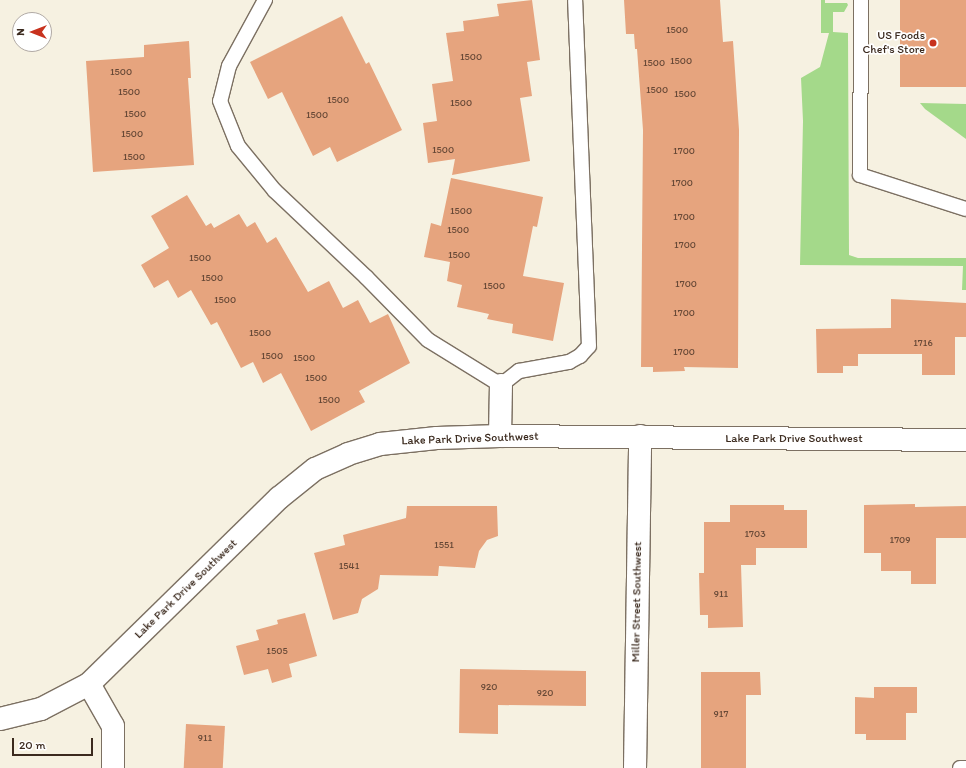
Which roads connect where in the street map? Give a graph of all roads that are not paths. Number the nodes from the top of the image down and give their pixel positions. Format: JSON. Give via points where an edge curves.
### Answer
{"nodes":[{"id":1,"x":265,"y":0,"type":"edge"},
{"id":2,"x":575,"y":0,"type":"edge"},
{"id":3,"x":861,"y":0,"type":"edge"},
{"id":4,"x":966,"y":209,"type":"edge"},
{"id":5,"x":501,"y":385,"type":"junction"},
{"id":6,"x":500,"y":436,"type":"junction"},
{"id":7,"x":640,"y":436,"type":"junction"},
{"id":8,"x":966,"y":440,"type":"edge"},
{"id":9,"x":89,"y":684,"type":"junction"},
{"id":10,"x":0,"y":719,"type":"edge"},
{"id":11,"x":113,"y":768,"type":"edge"},
{"id":12,"x":634,"y":768,"type":"edge"},
{"id":13,"x":960,"y":768,"type":"edge"},
{"id":14,"x":966,"y":768,"type":"edge"}],
"edges":[{"from":1,"to":5,"type":"lane","via":[[229,66],[220,101],[238,146],[275,191],[366,276],[428,340]]},
{"from":2,"to":5,"type":"lane","via":[[589,346],[580,356],[569,362],[519,371]]},
{"from":3,"to":4,"type":"lane","via":[[860,175]]},
{"from":5,"to":6,"type":"street"},
{"from":6,"to":7,"type":"street","name":"Lake Park Drive Southwest"},
{"from":6,"to":9,"type":"street","name":"Lake Park Drive Southwest","via":[[437,438],[380,444],[348,454],[315,469],[279,498]]},
{"from":7,"to":8,"type":"street","name":"Lake Park Drive Southwest"},
{"from":7,"to":12,"type":"street","name":"Miller Street Southwest"},
{"from":9,"to":10,"type":"street","name":"Lake Park Drive Southwest","via":[[40,709]]},
{"from":9,"to":11,"type":"street","via":[[113,726]]},
{"from":13,"to":14,"type":"lane"}]}
